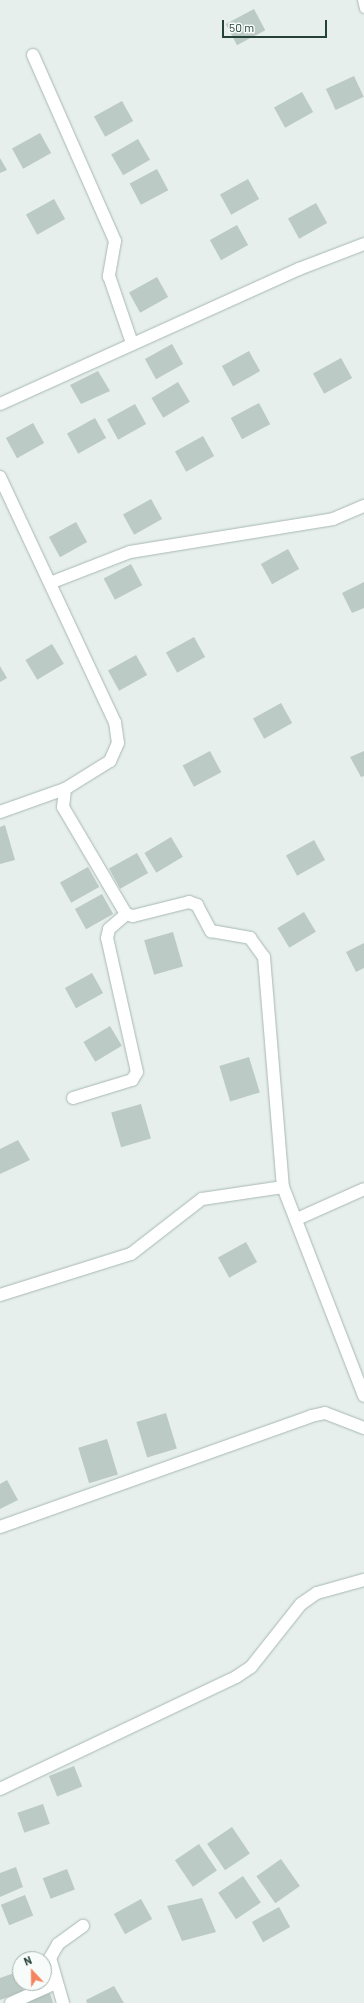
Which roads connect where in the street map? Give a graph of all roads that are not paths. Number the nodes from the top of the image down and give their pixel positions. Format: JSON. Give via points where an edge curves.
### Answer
{"nodes":[{"id":1,"x":362,"y":0,"type":"edge"},
{"id":2,"x":364,"y":9,"type":"edge"},
{"id":3,"x":33,"y":55,"type":"dead end"},
{"id":4,"x":364,"y":244,"type":"edge"},
{"id":5,"x":132,"y":343,"type":"junction"},
{"id":6,"x":0,"y":404,"type":"edge"},
{"id":7,"x":0,"y":477,"type":"edge"},
{"id":8,"x":364,"y":506,"type":"edge"},
{"id":9,"x":50,"y":583,"type":"junction"},
{"id":10,"x":65,"y":789,"type":"junction"},
{"id":11,"x":0,"y":812,"type":"edge"},
{"id":12,"x":126,"y":914,"type":"junction"},
{"id":13,"x":73,"y":1098,"type":"dead end"},
{"id":14,"x":283,"y":1187,"type":"junction"},
{"id":15,"x":364,"y":1189,"type":"edge"},
{"id":16,"x":297,"y":1219,"type":"junction"},
{"id":17,"x":0,"y":1295,"type":"edge"},
{"id":18,"x":364,"y":1396,"type":"edge"},
{"id":19,"x":364,"y":1428,"type":"edge"},
{"id":20,"x":0,"y":1527,"type":"edge"},
{"id":21,"x":364,"y":1580,"type":"edge"},
{"id":22,"x":0,"y":1789,"type":"edge"},
{"id":23,"x":83,"y":1926,"type":"dead end"},
{"id":24,"x":56,"y":1983,"type":"junction"},
{"id":25,"x":11,"y":2003,"type":"edge"},
{"id":26,"x":63,"y":2003,"type":"edge"}],
"edges":[{"from":1,"to":2,"type":"lane"},
{"from":3,"to":5,"type":"street","via":[[115,241],[109,276]]},
{"from":4,"to":5,"type":"street","via":[[299,269]]},
{"from":5,"to":6,"type":"street"},
{"from":7,"to":9,"type":"street"},
{"from":8,"to":9,"type":"street","via":[[333,519],[130,552]]},
{"from":9,"to":10,"type":"street","via":[[115,722],[118,743],[110,761]]},
{"from":10,"to":11,"type":"street"},
{"from":10,"to":12,"type":"street","via":[[63,807]]},
{"from":12,"to":13,"type":"street","via":[[109,929],[107,938],[137,1072],[128,1082]]},
{"from":12,"to":14,"type":"street","via":[[133,916],[189,902],[197,905],[212,932],[250,938],[264,957]]},
{"from":14,"to":16,"type":"street"},
{"from":14,"to":17,"type":"street","via":[[202,1199],[131,1254]]},
{"from":15,"to":16,"type":"street"},
{"from":16,"to":18,"type":"street"},
{"from":19,"to":20,"type":"street","via":[[325,1412]]},
{"from":21,"to":22,"type":"street","via":[[317,1593],[301,1604],[251,1667],[236,1677]]},
{"from":23,"to":24,"type":"street","via":[[53,1950],[50,1966]]},
{"from":24,"to":25,"type":"street"},
{"from":24,"to":26,"type":"street"}]}
